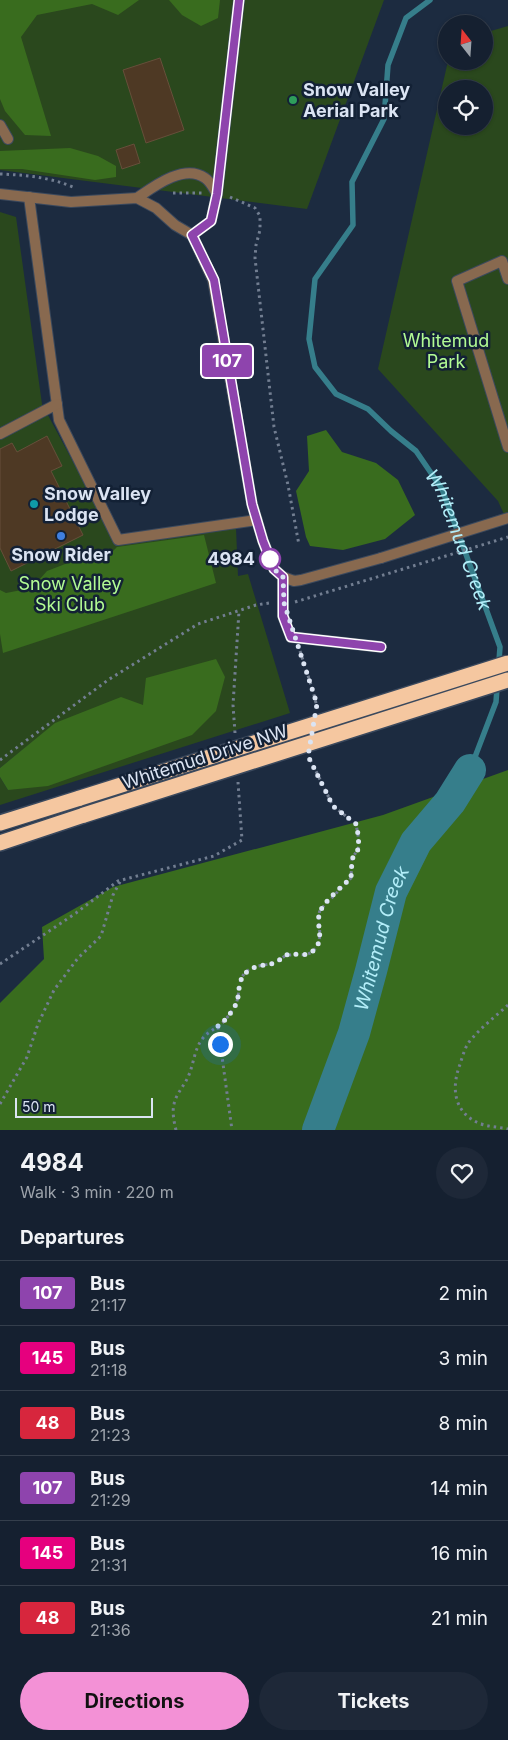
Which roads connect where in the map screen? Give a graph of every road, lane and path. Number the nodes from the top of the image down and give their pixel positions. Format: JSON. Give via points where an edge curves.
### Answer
{"nodes":[{"id":1,"x":239,"y":0,"type":"edge"},
{"id":2,"x":0,"y":125,"type":"edge"},
{"id":3,"x":8,"y":140,"type":"dead end"},
{"id":4,"x":0,"y":194,"type":"edge"},
{"id":5,"x":217,"y":194,"type":"junction"},
{"id":6,"x":29,"y":197,"type":"junction"},
{"id":7,"x":137,"y":198,"type":"junction"},
{"id":8,"x":192,"y":235,"type":"junction"},
{"id":9,"x":508,"y":279,"type":"edge"},
{"id":10,"x":57,"y":404,"type":"junction"},
{"id":11,"x":505,"y":429,"type":"edge"},
{"id":12,"x":0,"y":434,"type":"edge"},
{"id":13,"x":508,"y":447,"type":"edge"},
{"id":14,"x":508,"y":518,"type":"edge"},
{"id":15,"x":257,"y":520,"type":"junction"},
{"id":16,"x":508,"y":537,"type":"edge"},
{"id":17,"x":298,"y":546,"type":"dead end"},
{"id":18,"x":283,"y":577,"type":"junction"},
{"id":19,"x":284,"y":603,"type":"junction"},
{"id":20,"x":239,"y":611,"type":"junction"},
{"id":21,"x":296,"y":637,"type":"junction"},
{"id":22,"x":381,"y":647,"type":"dead end"},
{"id":23,"x":508,"y":663,"type":"edge"},
{"id":24,"x":508,"y":680,"type":"edge"},
{"id":25,"x":316,"y":713,"type":"dead end"},
{"id":26,"x":235,"y":734,"type":"dead end"},
{"id":27,"x":308,"y":756,"type":"dead end"},
{"id":28,"x":0,"y":760,"type":"edge"},
{"id":29,"x":237,"y":773,"type":"dead end"},
{"id":30,"x":0,"y":823,"type":"edge"},
{"id":31,"x":0,"y":843,"type":"edge"},
{"id":32,"x":121,"y":880,"type":"junction"},
{"id":33,"x":0,"y":964,"type":"edge"},
{"id":34,"x":508,"y":1005,"type":"edge"},
{"id":35,"x":218,"y":1026,"type":"junction"},
{"id":36,"x":0,"y":1104,"type":"edge"},
{"id":37,"x":508,"y":1129,"type":"edge"},
{"id":38,"x":176,"y":1130,"type":"edge"},
{"id":39,"x":232,"y":1130,"type":"edge"}],
"edges":[{"from":1,"to":5,"type":"street"},
{"from":2,"to":3,"type":"street"},
{"from":4,"to":6,"type":"street"},
{"from":5,"to":7,"type":"street","via":[[205,178],[194,173],[177,174]]},
{"from":5,"to":8,"type":"street","via":[[211,221]]},
{"from":5,"to":17,"type":"path","via":[[251,206],[260,216],[255,258],[266,368],[274,427]]},
{"from":6,"to":7,"type":"street","via":[[71,202]]},
{"from":6,"to":10,"type":"street"},
{"from":7,"to":8,"type":"street"},
{"from":8,"to":15,"type":"street","via":[[214,280]]},
{"from":9,"to":11,"type":"street","via":[[502,260],[457,281]]},
{"from":10,"to":12,"type":"street"},
{"from":10,"to":15,"type":"street","via":[[59,420],[118,540]]},
{"from":11,"to":13,"type":"street"},
{"from":14,"to":18,"type":"street","via":[[301,580]]},
{"from":15,"to":18,"type":"street","via":[[274,569]]},
{"from":16,"to":19,"type":"path"},
{"from":18,"to":19,"type":"street"},
{"from":19,"to":20,"type":"path","via":[[256,605]]},
{"from":19,"to":21,"type":"street","via":[[283,616],[291,637]]},
{"from":20,"to":26,"type":"path","via":[[233,705]]},
{"from":20,"to":28,"type":"path","via":[[198,624],[108,680]]},
{"from":21,"to":22,"type":"street"},
{"from":21,"to":25,"type":"path","via":[[317,704]]},
{"from":23,"to":30,"type":"highway","name":"Whitemud Drive NW","bridge":true},
{"from":24,"to":31,"type":"highway","name":"Whitemud Drive NW","bridge":true},
{"from":27,"to":35,"type":"path","via":[[333,806],[356,824],[359,848],[352,859],[351,878],[320,910],[320,935],[316,948],[301,956],[287,955],[276,962],[249,969],[243,975],[234,1008]]},
{"from":29,"to":32,"type":"path","via":[[242,840],[214,856]]},
{"from":32,"to":33,"type":"path"},
{"from":32,"to":36,"type":"path","via":[[101,936],[78,958],[54,990],[27,1057]]},
{"from":34,"to":37,"type":"path","via":[[468,1044],[454,1086],[460,1108],[471,1118],[483,1125]]},
{"from":35,"to":38,"type":"path","via":[[196,1050],[188,1078],[174,1101]]},
{"from":35,"to":39,"type":"path"}]}
